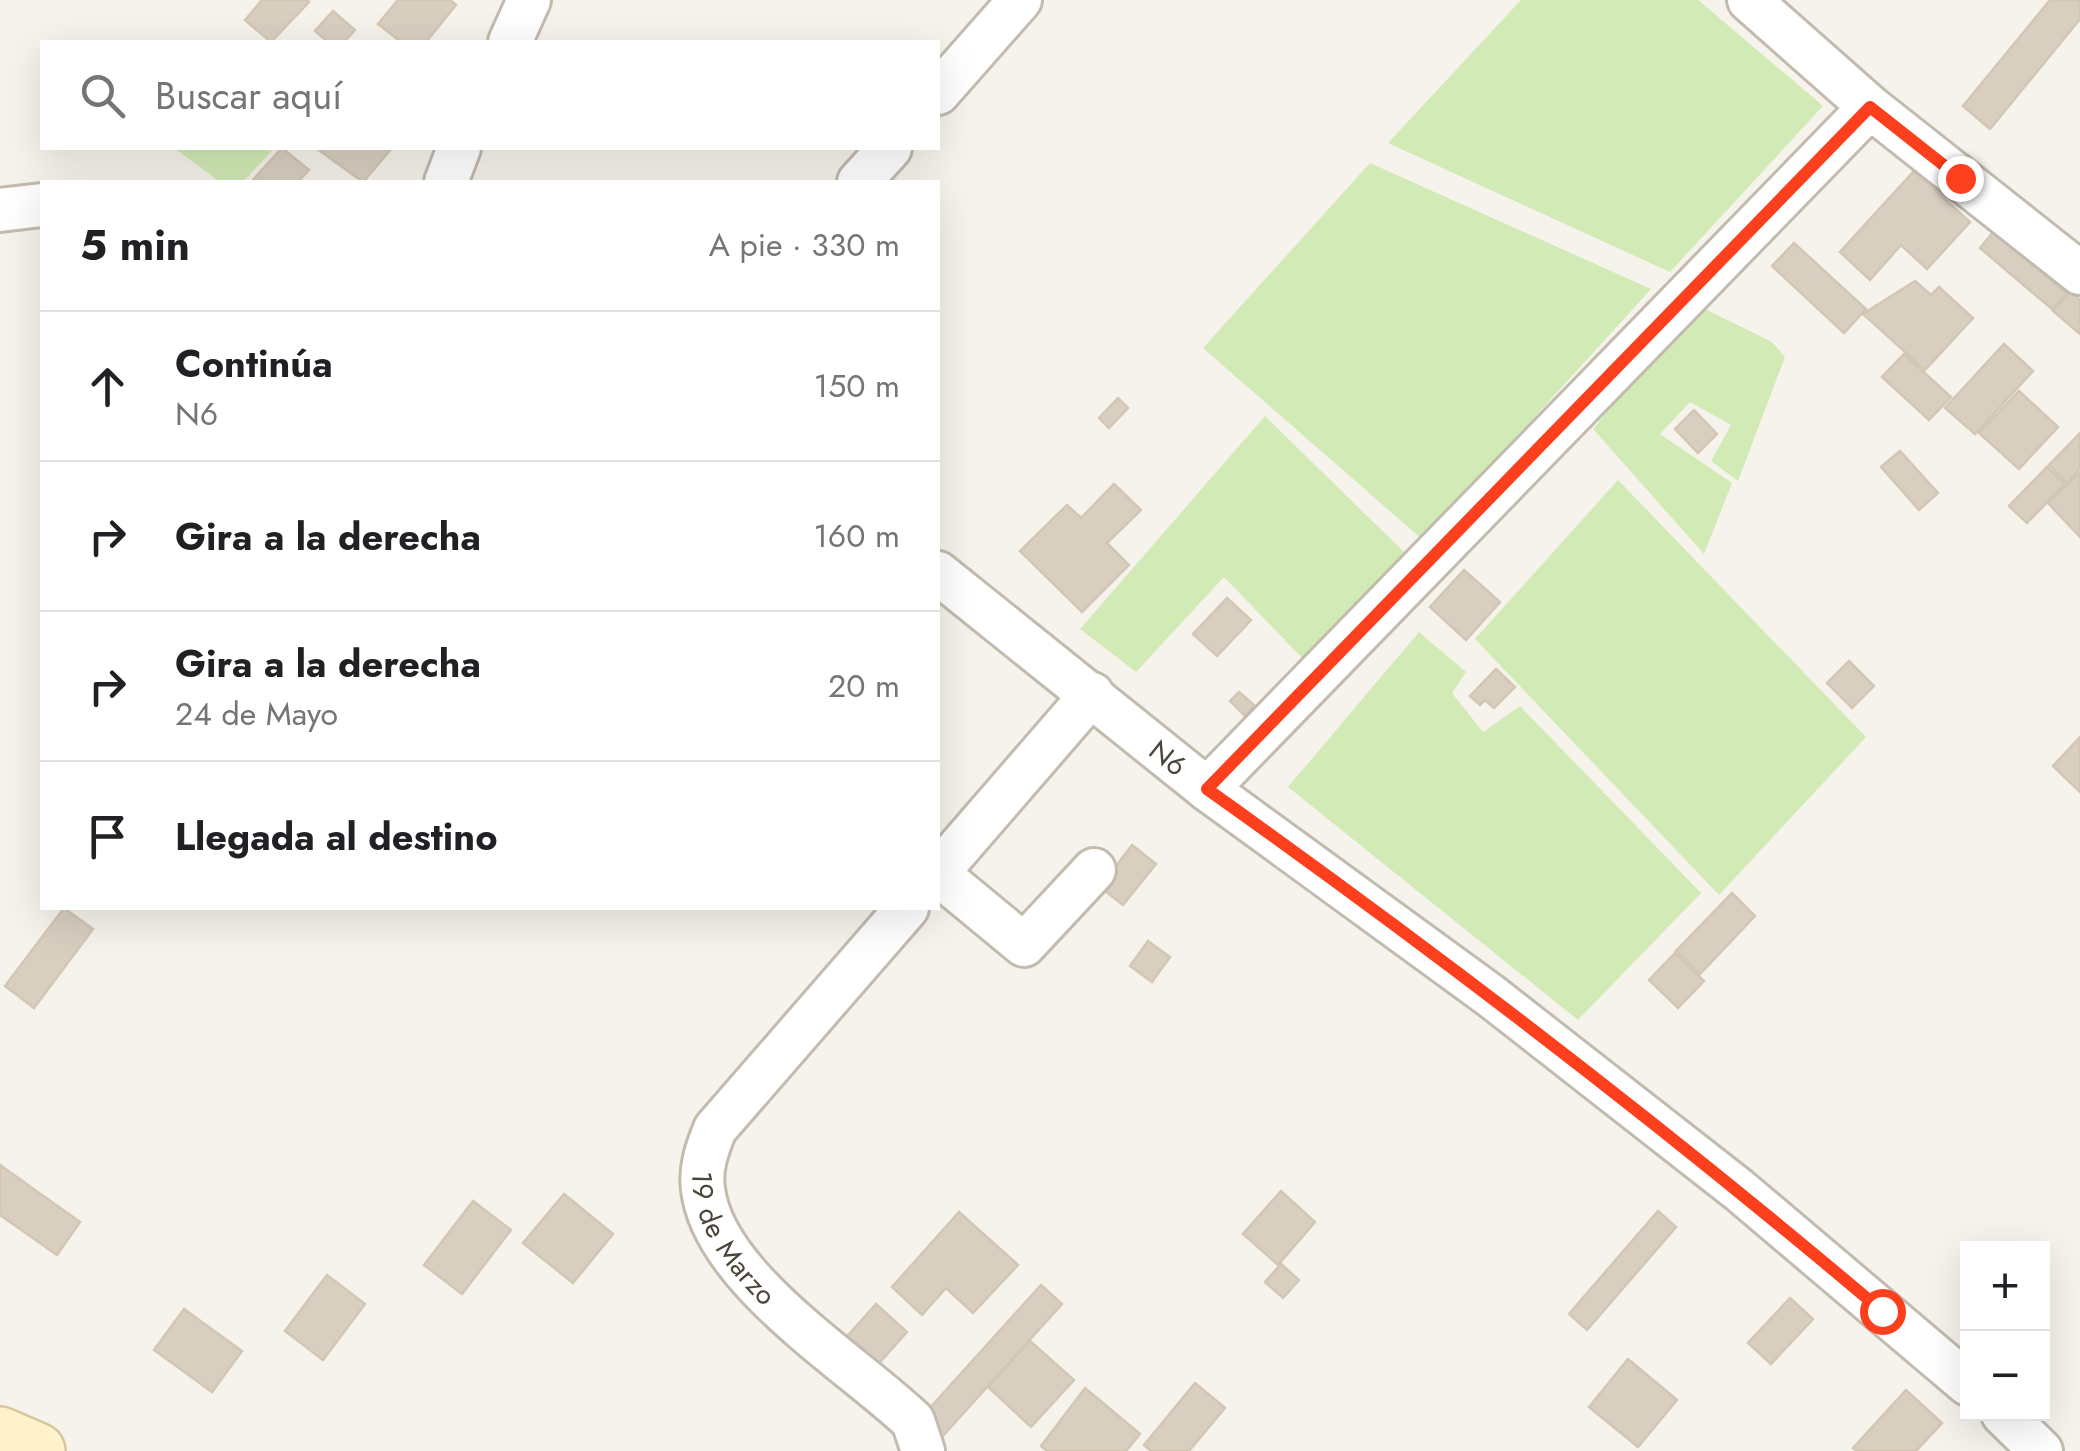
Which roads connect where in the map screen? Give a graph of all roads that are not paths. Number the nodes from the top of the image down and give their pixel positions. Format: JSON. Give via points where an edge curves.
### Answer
{"nodes":[{"id":1,"x":529,"y":0,"type":"edge"},
{"id":2,"x":1020,"y":0,"type":"edge"},
{"id":3,"x":1749,"y":0,"type":"edge"},
{"id":4,"x":511,"y":40,"type":"edge"},
{"id":5,"x":940,"y":91,"type":"edge"},
{"id":6,"x":1870,"y":107,"type":"junction"},
{"id":7,"x":459,"y":150,"type":"edge"},
{"id":8,"x":888,"y":150,"type":"edge"},
{"id":9,"x":447,"y":180,"type":"edge"},
{"id":10,"x":860,"y":180,"type":"edge"},
{"id":11,"x":40,"y":205,"type":"edge"},
{"id":12,"x":0,"y":210,"type":"edge"},
{"id":13,"x":2080,"y":273,"type":"edge"},
{"id":14,"x":940,"y":575,"type":"edge"},
{"id":15,"x":1092,"y":694,"type":"junction"},
{"id":16,"x":1207,"y":789,"type":"junction"},
{"id":17,"x":1094,"y":870,"type":"dead end"},
{"id":18,"x":940,"y":871,"type":"edge"},
{"id":19,"x":940,"y":875,"type":"edge"},
{"id":20,"x":905,"y":910,"type":"edge"},
{"id":21,"x":1960,"y":1377,"type":"edge"},
{"id":22,"x":2010,"y":1421,"type":"edge"},
{"id":23,"x":0,"y":1435,"type":"edge"},
{"id":24,"x":37,"y":1451,"type":"edge"},
{"id":25,"x":923,"y":1451,"type":"edge"},
{"id":26,"x":2041,"y":1451,"type":"edge"}],
"edges":[{"from":1,"to":4,"type":"street"},
{"from":2,"to":5,"type":"street"},
{"from":3,"to":6,"type":"street"},
{"from":6,"to":13,"type":"street"},
{"from":6,"to":16,"type":"street"},
{"from":7,"to":9,"type":"street"},
{"from":8,"to":10,"type":"street"},
{"from":11,"to":12,"type":"street"},
{"from":14,"to":15,"type":"street","name":"N6"},
{"from":15,"to":16,"type":"street","name":"N6"},
{"from":15,"to":18,"type":"street"},
{"from":16,"to":21,"type":"street","name":"N6","via":[[1491,996],[1739,1190]]},
{"from":17,"to":19,"type":"street","via":[[1024,945]]},
{"from":20,"to":25,"type":"street","name":"19 de Marzo","via":[[715,1130],[704,1158],[703,1190],[711,1220],[743,1271],[913,1421]]},
{"from":22,"to":26,"type":"street"},
{"from":23,"to":24,"type":"street"}]}
